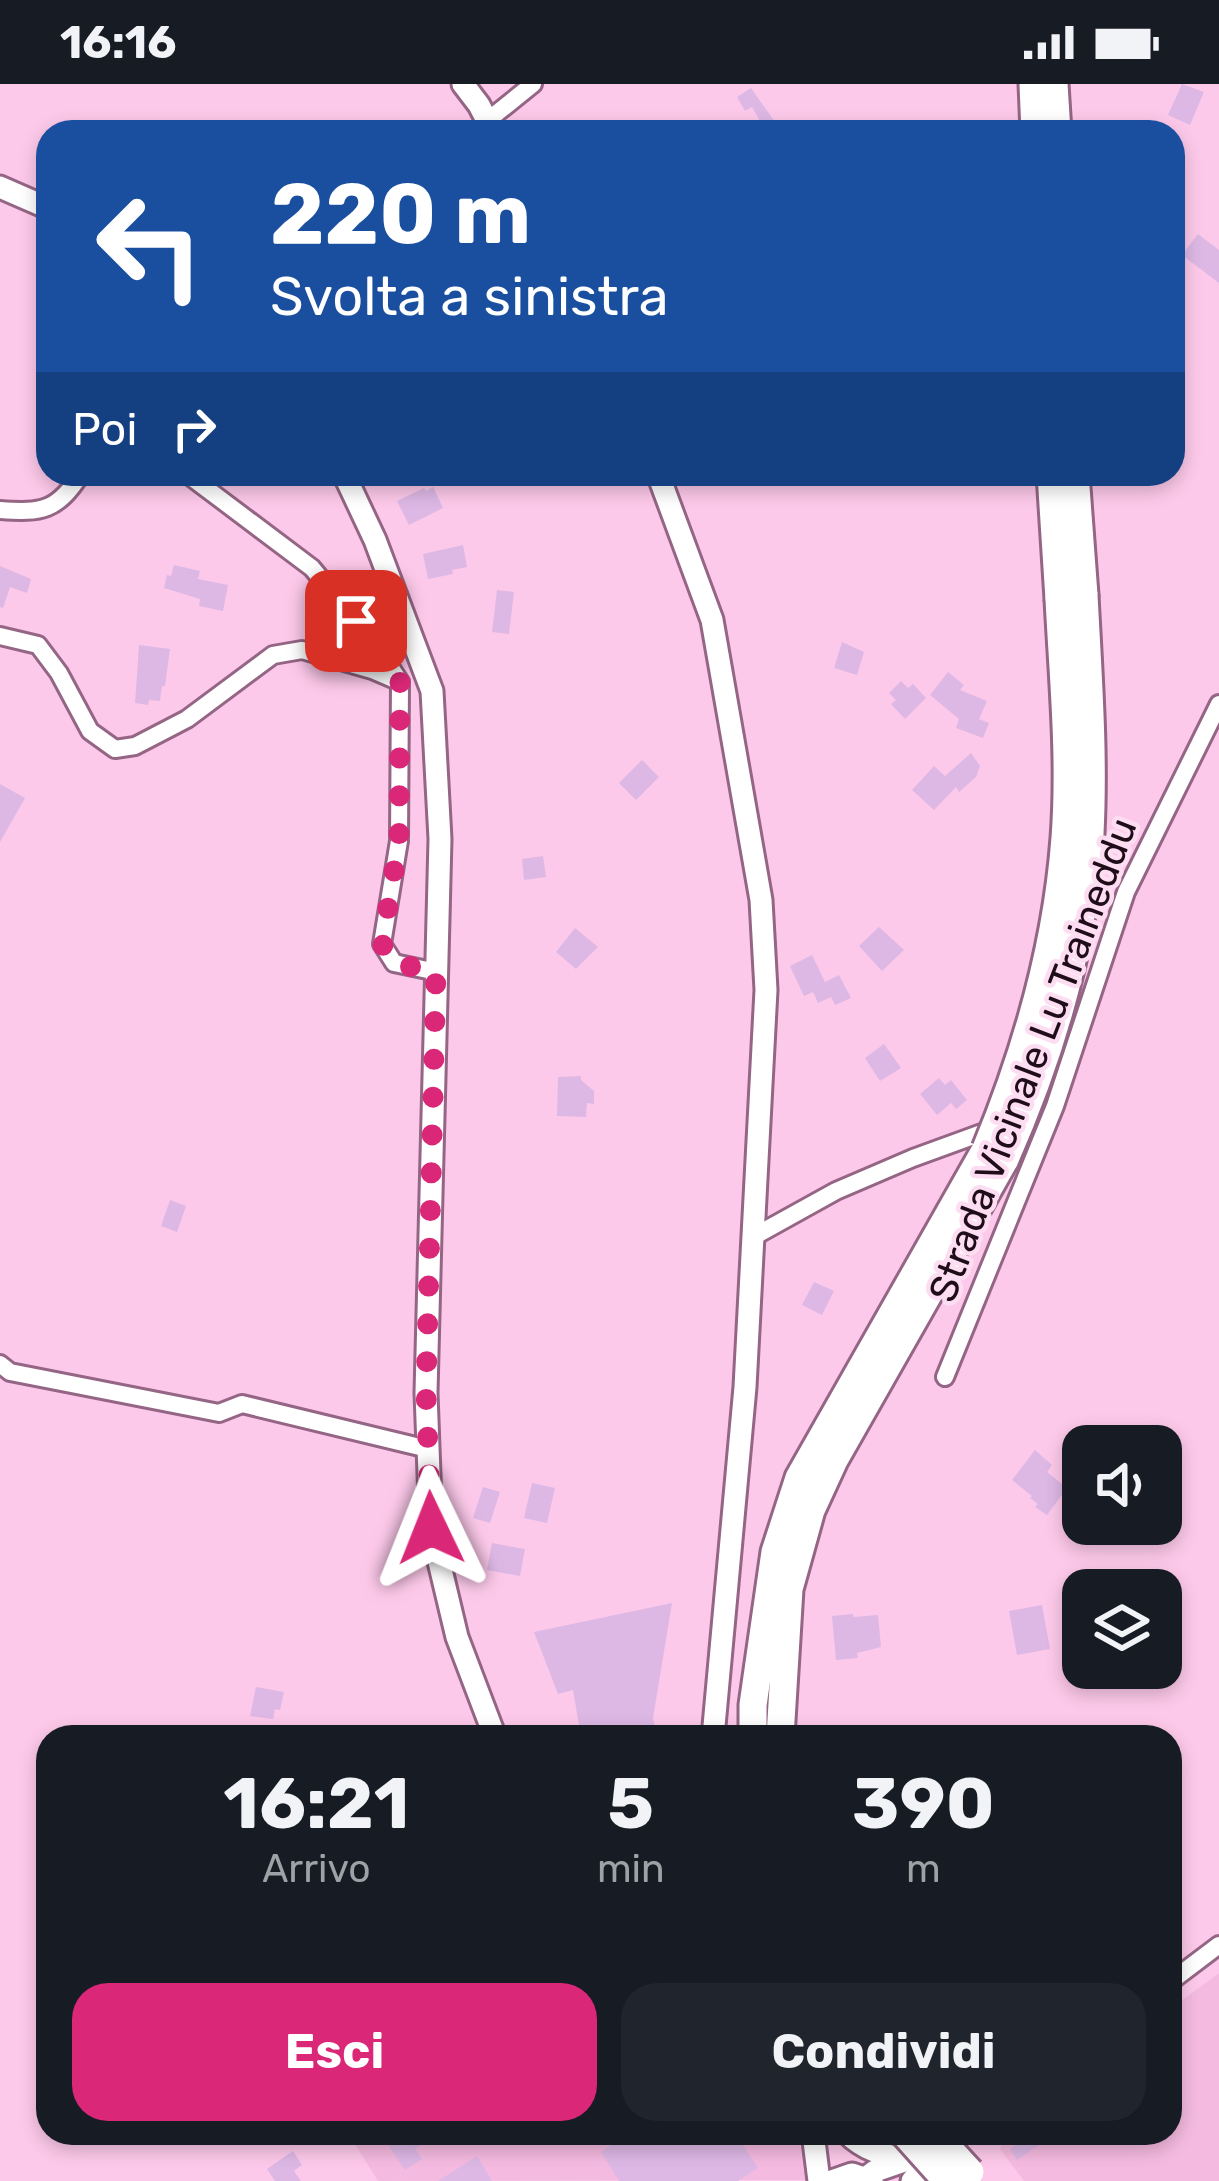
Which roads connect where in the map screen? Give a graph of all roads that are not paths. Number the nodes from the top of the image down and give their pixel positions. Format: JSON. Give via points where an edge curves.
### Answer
{"nodes":[{"id":1,"x":463,"y":84,"type":"edge"},
{"id":2,"x":533,"y":84,"type":"edge"},
{"id":3,"x":1033,"y":84,"type":"edge"},
{"id":4,"x":1054,"y":84,"type":"edge"},
{"id":5,"x":486,"y":120,"type":"edge"},
{"id":6,"x":496,"y":120,"type":"edge"},
{"id":7,"x":1034,"y":120,"type":"edge"},
{"id":8,"x":1056,"y":120,"type":"edge"},
{"id":9,"x":0,"y":187,"type":"edge"},
{"id":10,"x":36,"y":203,"type":"edge"},
{"id":11,"x":70,"y":486,"type":"edge"},
{"id":12,"x":203,"y":486,"type":"edge"},
{"id":13,"x":350,"y":486,"type":"edge"},
{"id":14,"x":662,"y":486,"type":"edge"},
{"id":15,"x":1054,"y":486,"type":"edge"},
{"id":16,"x":1075,"y":486,"type":"edge"},
{"id":17,"x":0,"y":510,"type":"edge"},
{"id":18,"x":1071,"y":597,"type":"junction"},
{"id":19,"x":0,"y":636,"type":"edge"},
{"id":20,"x":400,"y":682,"type":"junction"},
{"id":21,"x":1219,"y":704,"type":"edge"},
{"id":22,"x":436,"y":972,"type":"junction"},
{"id":23,"x":1055,"y":1106,"type":"junction"},
{"id":24,"x":995,"y":1154,"type":"junction"},
{"id":25,"x":753,"y":1237,"type":"junction"},
{"id":26,"x":0,"y":1364,"type":"edge"},
{"id":27,"x":945,"y":1377,"type":"dead end"},
{"id":28,"x":428,"y":1449,"type":"junction"},
{"id":29,"x":490,"y":1725,"type":"edge"},
{"id":30,"x":714,"y":1725,"type":"edge"},
{"id":31,"x":753,"y":1725,"type":"edge"},
{"id":32,"x":781,"y":1725,"type":"edge"},
{"id":33,"x":1219,"y":1945,"type":"edge"},
{"id":34,"x":1182,"y":1973,"type":"edge"},
{"id":35,"x":814,"y":2145,"type":"edge"},
{"id":36,"x":849,"y":2145,"type":"edge"},
{"id":37,"x":859,"y":2145,"type":"edge"},
{"id":38,"x":940,"y":2145,"type":"edge"},
{"id":39,"x":907,"y":2158,"type":"edge"},
{"id":40,"x":867,"y":2178,"type":"edge"},
{"id":41,"x":965,"y":2178,"type":"edge"},
{"id":42,"x":819,"y":2181,"type":"edge"},
{"id":43,"x":832,"y":2181,"type":"edge"}],
"edges":[{"from":1,"to":5,"type":"street"},
{"from":2,"to":6,"type":"street"},
{"from":3,"to":7,"type":"highway"},
{"from":4,"to":8,"type":"highway"},
{"from":9,"to":10,"type":"street"},
{"from":11,"to":17,"type":"street","via":[[35,512]]},
{"from":12,"to":20,"type":"street","via":[[313,568]]},
{"from":13,"to":22,"type":"street","via":[[432,691]]},
{"from":14,"to":25,"type":"street","via":[[712,620],[761,900],[766,990]]},
{"from":15,"to":18,"type":"highway"},
{"from":16,"to":18,"type":"highway"},
{"from":18,"to":24,"type":"highway","bridge":true,"via":[[1056,920]]},
{"from":19,"to":20,"type":"street","via":[[38,645],[90,731],[115,749],[187,719],[273,655],[302,650]]},
{"from":20,"to":22,"type":"street","via":[[399,841],[382,944],[394,963]]},
{"from":21,"to":23,"type":"street","name":"Strada Vicinale Lu Traineddu","via":[[1126,892]]},
{"from":22,"to":28,"type":"street"},
{"from":23,"to":25,"type":"street","via":[[874,1175]]},
{"from":23,"to":27,"type":"street","name":"Strada Vicinale Lu Traineddu"},
{"from":24,"to":31,"type":"highway","via":[[799,1478],[775,1552]]},
{"from":24,"to":32,"type":"highway","via":[[812,1510],[789,1588]]},
{"from":25,"to":30,"type":"street"},
{"from":26,"to":28,"type":"street","via":[[219,1413],[242,1404]]},
{"from":28,"to":29,"type":"street","via":[[431,1528],[457,1637]]},
{"from":33,"to":34,"type":"street"},
{"from":35,"to":42,"type":"street"},
{"from":36,"to":40,"type":"street"},
{"from":37,"to":39,"type":"street"},
{"from":38,"to":41,"type":"highway","bridge":true},
{"from":39,"to":40,"type":"street"},
{"from":39,"to":41,"type":"highway","bridge":true},
{"from":40,"to":43,"type":"street"}]}
